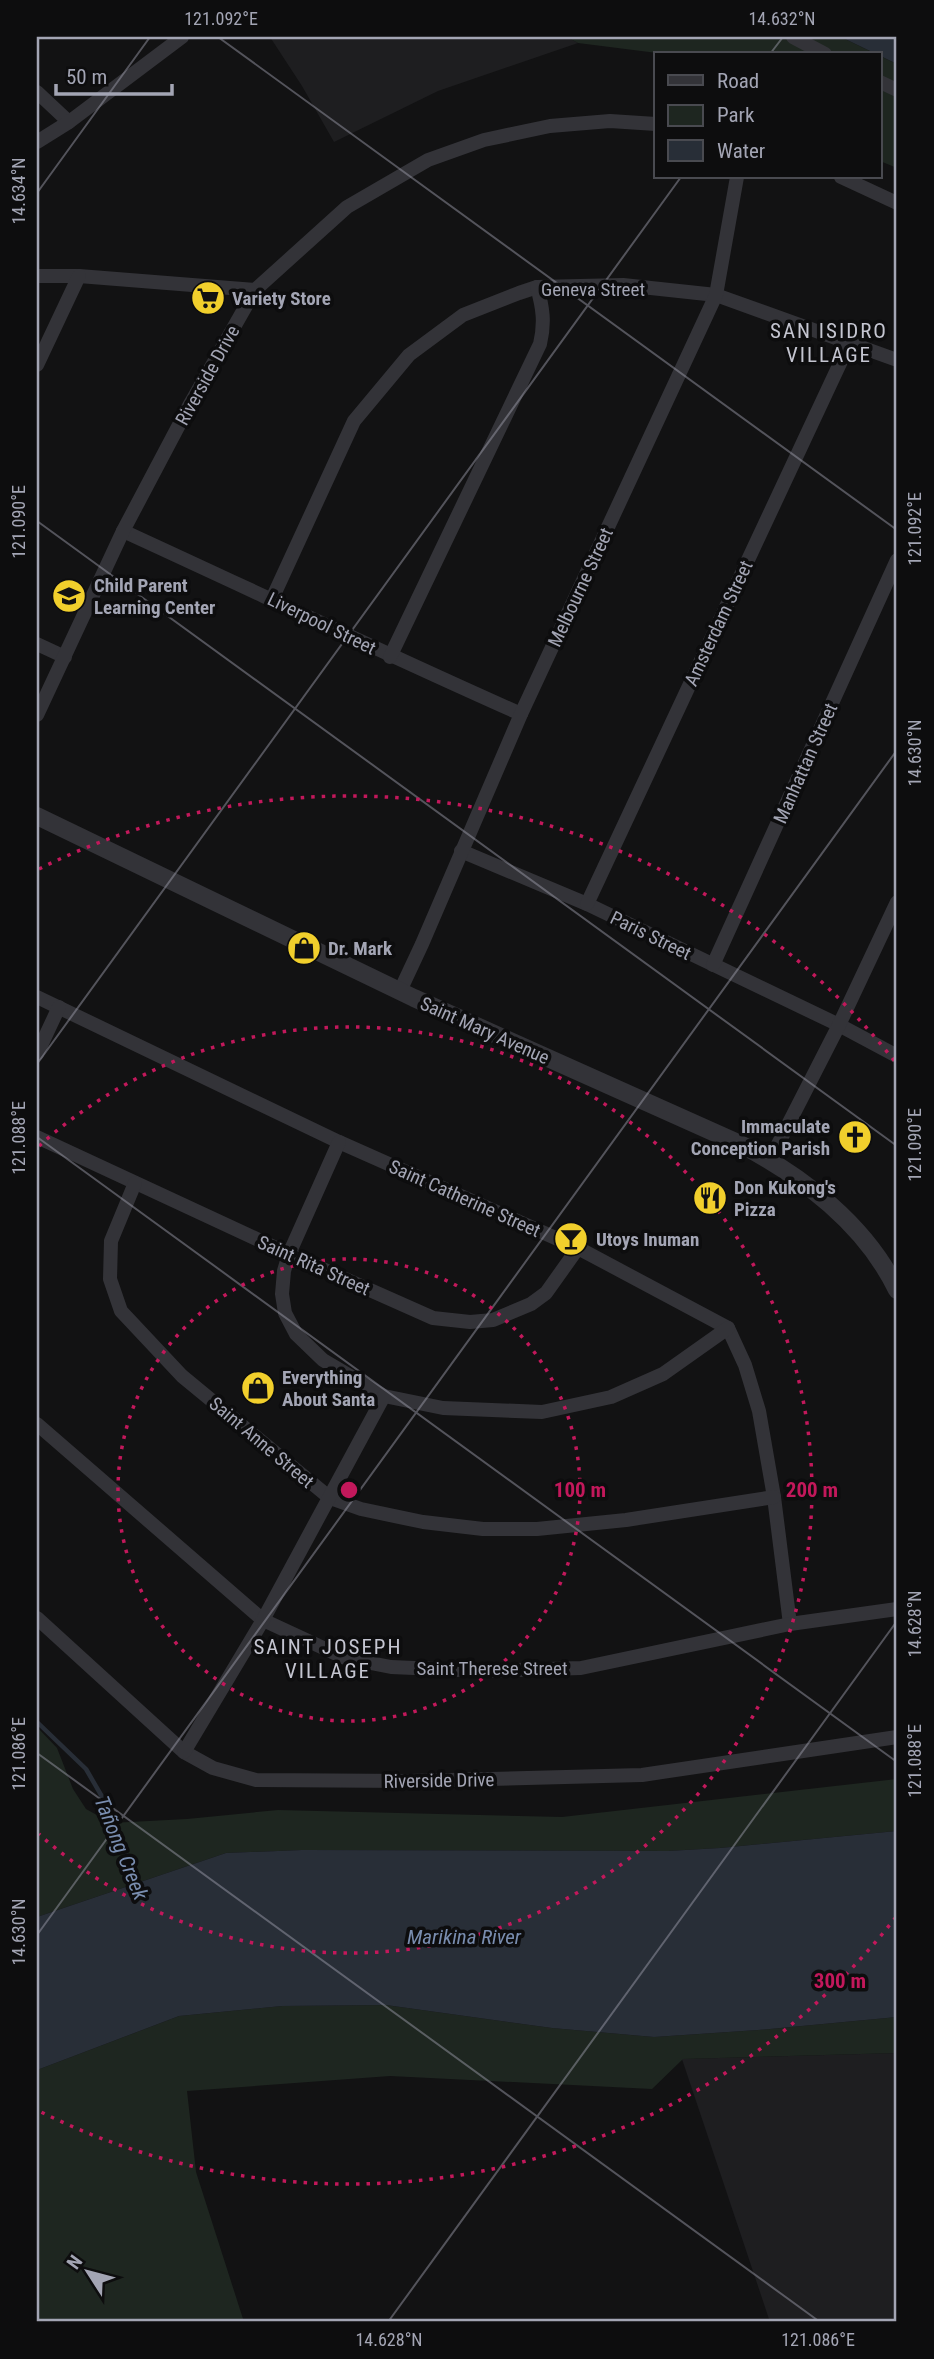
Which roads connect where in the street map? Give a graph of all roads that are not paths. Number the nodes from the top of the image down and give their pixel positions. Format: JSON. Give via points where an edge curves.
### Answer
{"nodes":[{"id":1,"x":793,"y":37,"type":"edge"},
{"id":2,"x":174,"y":39,"type":"edge"},
{"id":3,"x":821,"y":52,"type":"edge"},
{"id":4,"x":881,"y":82,"type":"edge"},
{"id":5,"x":897,"y":90,"type":"edge"},
{"id":6,"x":37,"y":92,"type":"edge"},
{"id":7,"x":69,"y":122,"type":"junction"},
{"id":8,"x":654,"y":124,"type":"edge"},
{"id":9,"x":37,"y":142,"type":"edge"},
{"id":10,"x":737,"y":178,"type":"edge"},
{"id":11,"x":843,"y":178,"type":"edge"},
{"id":12,"x":897,"y":203,"type":"edge"},
{"id":13,"x":37,"y":276,"type":"edge"},
{"id":14,"x":79,"y":276,"type":"junction"},
{"id":15,"x":537,"y":287,"type":"junction"},
{"id":16,"x":255,"y":290,"type":"junction"},
{"id":17,"x":716,"y":295,"type":"junction"},
{"id":18,"x":850,"y":341,"type":"junction"},
{"id":19,"x":897,"y":360,"type":"edge"},
{"id":20,"x":37,"y":365,"type":"edge"},
{"id":21,"x":123,"y":531,"type":"junction"},
{"id":22,"x":897,"y":560,"type":"edge"},
{"id":23,"x":272,"y":599,"type":"junction"},
{"id":24,"x":37,"y":644,"type":"edge"},
{"id":25,"x":65,"y":657,"type":"junction"},
{"id":26,"x":390,"y":657,"type":"junction"},
{"id":27,"x":521,"y":714,"type":"junction"},
{"id":28,"x":37,"y":715,"type":"edge"},
{"id":29,"x":37,"y":816,"type":"edge"},
{"id":30,"x":461,"y":851,"type":"junction"},
{"id":31,"x":897,"y":902,"type":"edge"},
{"id":32,"x":587,"y":904,"type":"junction"},
{"id":33,"x":713,"y":965,"type":"junction"},
{"id":34,"x":400,"y":991,"type":"junction"},
{"id":35,"x":37,"y":997,"type":"edge"},
{"id":36,"x":59,"y":1007,"type":"junction"},
{"id":37,"x":839,"y":1025,"type":"junction"},
{"id":38,"x":37,"y":1054,"type":"edge"},
{"id":39,"x":897,"y":1056,"type":"edge"},
{"id":40,"x":37,"y":1137,"type":"edge"},
{"id":41,"x":339,"y":1142,"type":"junction"},
{"id":42,"x":770,"y":1160,"type":"junction"},
{"id":43,"x":135,"y":1182,"type":"junction"},
{"id":44,"x":578,"y":1248,"type":"junction"},
{"id":45,"x":289,"y":1254,"type":"junction"},
{"id":46,"x":897,"y":1290,"type":"edge"},
{"id":47,"x":728,"y":1328,"type":"junction"},
{"id":48,"x":384,"y":1396,"type":"junction"},
{"id":49,"x":37,"y":1424,"type":"edge"},
{"id":50,"x":774,"y":1497,"type":"junction"},
{"id":51,"x":330,"y":1498,"type":"junction"},
{"id":52,"x":897,"y":1609,"type":"edge"},
{"id":53,"x":37,"y":1618,"type":"edge"},
{"id":54,"x":263,"y":1620,"type":"junction"},
{"id":55,"x":790,"y":1625,"type":"junction"},
{"id":56,"x":897,"y":1737,"type":"edge"},
{"id":57,"x":184,"y":1752,"type":"junction"}],
"edges":[{"from":1,"to":3,"type":"street"},
{"from":2,"to":7,"type":"street"},
{"from":4,"to":5,"type":"street"},
{"from":6,"to":7,"type":"street"},
{"from":7,"to":9,"type":"street"},
{"from":8,"to":16,"type":"street","name":"Riverside Drive","via":[[610,121],[550,126],[484,140],[428,160],[347,207]]},
{"from":10,"to":17,"type":"street","name":"Melbourne Street"},
{"from":11,"to":12,"type":"street"},
{"from":13,"to":14,"type":"street"},
{"from":14,"to":16,"type":"street"},
{"from":14,"to":20,"type":"street"},
{"from":15,"to":17,"type":"street","name":"Geneva Street","via":[[623,285]]},
{"from":15,"to":23,"type":"street","name":"Geneva Street","via":[[463,315],[409,355],[354,421]]},
{"from":15,"to":26,"type":"street","via":[[543,310],[541,344]]},
{"from":16,"to":21,"type":"street","name":"Riverside Drive"},
{"from":17,"to":18,"type":"street","name":"Geneva Street"},
{"from":17,"to":27,"type":"street","name":"Melbourne Street"},
{"from":18,"to":19,"type":"street","name":"Geneva Street"},
{"from":18,"to":32,"type":"street","name":"Amsterdam Street"},
{"from":21,"to":23,"type":"street","name":"Liverpool Street"},
{"from":21,"to":25,"type":"street","name":"Riverside Drive"},
{"from":22,"to":33,"type":"street","name":"Manhattan Street"},
{"from":23,"to":26,"type":"street","name":"Liverpool Street"},
{"from":24,"to":25,"type":"street"},
{"from":25,"to":28,"type":"street","name":"Riverside Drive"},
{"from":26,"to":27,"type":"street","name":"Liverpool Street"},
{"from":27,"to":30,"type":"street","name":"Melbourne Street"},
{"from":29,"to":34,"type":"street","name":"Saint Mary Avenue"},
{"from":30,"to":32,"type":"street","name":"Paris Street"},
{"from":30,"to":34,"type":"street","name":"Melbourne Street"},
{"from":31,"to":37,"type":"street"},
{"from":32,"to":33,"type":"street","name":"Paris Street"},
{"from":33,"to":37,"type":"street","name":"Paris Street"},
{"from":34,"to":42,"type":"street","name":"Saint Mary Avenue"},
{"from":35,"to":36,"type":"street","name":"Saint Catherine Street"},
{"from":36,"to":38,"type":"street"},
{"from":36,"to":41,"type":"street","name":"Saint Catherine Street"},
{"from":37,"to":39,"type":"street","name":"Paris Street"},
{"from":37,"to":42,"type":"street"},
{"from":40,"to":43,"type":"street","name":"Saint Rita Street"},
{"from":41,"to":44,"type":"street","name":"Saint Catherine Street"},
{"from":41,"to":45,"type":"street"},
{"from":42,"to":46,"type":"street","name":"Saint Mary Avenue","via":[[844,1220],[881,1261]]},
{"from":43,"to":45,"type":"street","name":"Saint Rita Street"},
{"from":43,"to":51,"type":"street","name":"Saint Anne Street","via":[[111,1241],[110,1279],[121,1311],[183,1376]]},
{"from":44,"to":45,"type":"street","name":"Saint Rita Street","via":[[546,1293],[531,1304],[493,1320],[470,1322],[433,1318]]},
{"from":44,"to":47,"type":"street","name":"Saint Catherine Street"},
{"from":45,"to":48,"type":"street","via":[[282,1294],[296,1334],[323,1360]]},
{"from":47,"to":48,"type":"street","via":[[663,1374],[611,1397],[542,1412],[443,1408]]},
{"from":47,"to":50,"type":"street","via":[[759,1411]]},
{"from":48,"to":51,"type":"street"},
{"from":49,"to":54,"type":"street","name":"Saint Therese Street"},
{"from":50,"to":51,"type":"street","name":"Saint Anne Street","via":[[537,1529],[483,1529],[398,1517]]},
{"from":50,"to":55,"type":"street"},
{"from":51,"to":54,"type":"street"},
{"from":52,"to":55,"type":"street","name":"Saint Therese Street"},
{"from":53,"to":57,"type":"street","name":"Riverside Drive"},
{"from":54,"to":55,"type":"street","name":"Saint Therese Street","via":[[345,1658],[391,1667],[484,1671],[582,1668]]},
{"from":54,"to":57,"type":"street"},
{"from":56,"to":57,"type":"street","name":"Riverside Drive","via":[[642,1775],[409,1781],[256,1780],[213,1769]]}]}
